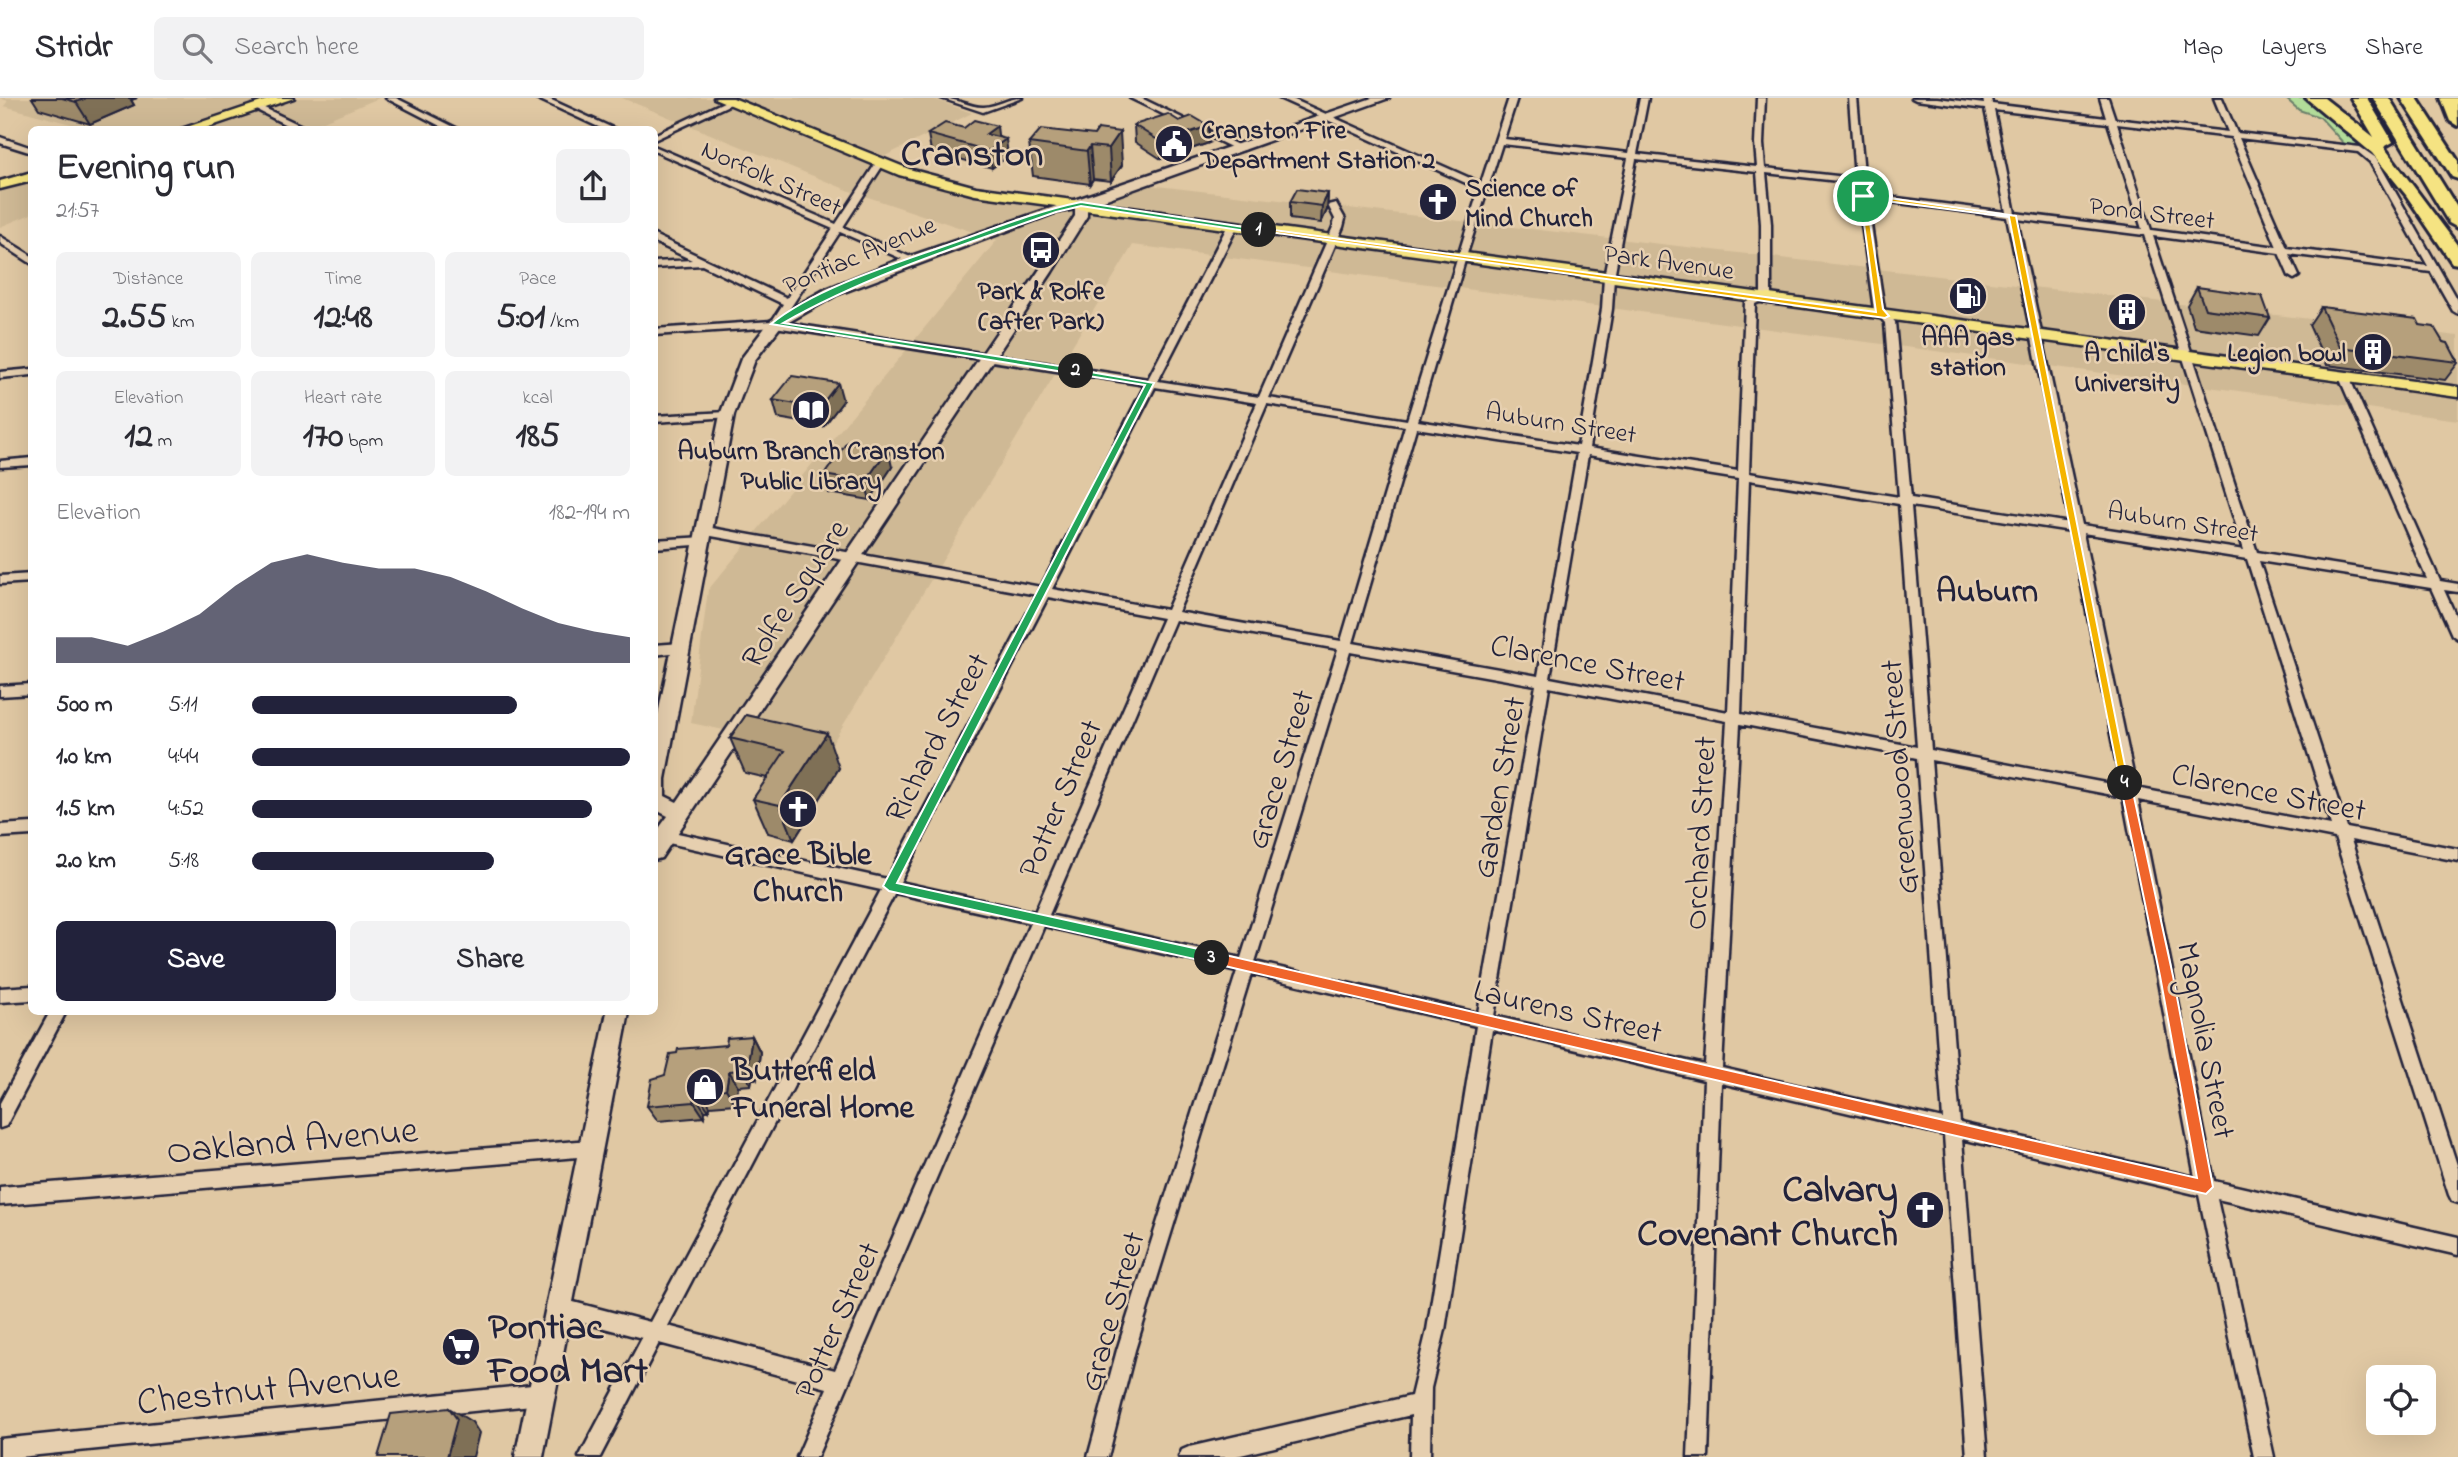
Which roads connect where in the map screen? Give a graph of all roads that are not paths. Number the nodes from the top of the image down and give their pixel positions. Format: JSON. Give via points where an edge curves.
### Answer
{"nodes":[{"id":1,"x":287,"y":98,"type":"edge"},
{"id":2,"x":390,"y":98,"type":"edge"},
{"id":3,"x":540,"y":98,"type":"edge"},
{"id":4,"x":944,"y":98,"type":"edge"},
{"id":5,"x":1018,"y":98,"type":"edge"},
{"id":6,"x":1134,"y":98,"type":"edge"},
{"id":7,"x":1283,"y":98,"type":"edge"},
{"id":8,"x":1383,"y":98,"type":"edge"},
{"id":9,"x":1513,"y":98,"type":"edge"},
{"id":10,"x":1644,"y":98,"type":"edge"},
{"id":11,"x":1760,"y":98,"type":"edge"},
{"id":12,"x":1853,"y":98,"type":"edge"},
{"id":13,"x":1916,"y":98,"type":"edge"},
{"id":14,"x":2104,"y":98,"type":"edge"},
{"id":15,"x":2218,"y":98,"type":"edge"},
{"id":16,"x":2314,"y":98,"type":"edge"},
{"id":17,"x":2359,"y":98,"type":"edge"},
{"id":18,"x":2381,"y":98,"type":"edge"},
{"id":19,"x":2409,"y":98,"type":"edge"},
{"id":20,"x":2449,"y":98,"type":"edge"},
{"id":21,"x":2457,"y":98,"type":"edge"},
{"id":22,"x":726,"y":100,"type":"edge"},
{"id":23,"x":1988,"y":102,"type":"edge"},
{"id":24,"x":258,"y":107,"type":"junction"},
{"id":25,"x":1329,"y":119,"type":"junction"},
{"id":26,"x":2458,"y":119,"type":"edge"},
{"id":27,"x":2112,"y":122,"type":"junction"},
{"id":28,"x":197,"y":126,"type":"edge"},
{"id":29,"x":295,"y":126,"type":"edge"},
{"id":30,"x":448,"y":126,"type":"edge"},
{"id":31,"x":603,"y":126,"type":"edge"},
{"id":32,"x":2235,"y":135,"type":"junction"},
{"id":33,"x":658,"y":136,"type":"edge"},
{"id":34,"x":0,"y":141,"type":"edge"},
{"id":35,"x":1500,"y":141,"type":"junction"},
{"id":36,"x":1242,"y":149,"type":"junction"},
{"id":37,"x":28,"y":150,"type":"edge"},
{"id":38,"x":658,"y":150,"type":"edge"},
{"id":39,"x":1635,"y":156,"type":"junction"},
{"id":40,"x":881,"y":162,"type":"junction"},
{"id":41,"x":1761,"y":171,"type":"junction"},
{"id":42,"x":2458,"y":174,"type":"edge"},
{"id":43,"x":28,"y":177,"type":"edge"},
{"id":44,"x":0,"y":185,"type":"edge"},
{"id":45,"x":1484,"y":188,"type":"junction"},
{"id":46,"x":1861,"y":189,"type":"junction"},
{"id":47,"x":1081,"y":204,"type":"junction"},
{"id":48,"x":1333,"y":205,"type":"dead end"},
{"id":49,"x":2013,"y":216,"type":"junction"},
{"id":50,"x":2458,"y":223,"type":"edge"},
{"id":51,"x":1232,"y":227,"type":"junction"},
{"id":52,"x":836,"y":228,"type":"junction"},
{"id":53,"x":2149,"y":234,"type":"junction"},
{"id":54,"x":0,"y":239,"type":"edge"},
{"id":55,"x":658,"y":240,"type":"edge"},
{"id":56,"x":1331,"y":240,"type":"junction"},
{"id":57,"x":2284,"y":250,"type":"junction"},
{"id":58,"x":1461,"y":257,"type":"junction"},
{"id":59,"x":28,"y":258,"type":"edge"},
{"id":60,"x":2458,"y":259,"type":"edge"},
{"id":61,"x":912,"y":260,"type":"junction"},
{"id":62,"x":703,"y":262,"type":"junction"},
{"id":63,"x":658,"y":265,"type":"edge"},
{"id":64,"x":2436,"y":270,"type":"junction"},
{"id":65,"x":2294,"y":275,"type":"dead end"},
{"id":66,"x":1609,"y":277,"type":"junction"},
{"id":67,"x":1758,"y":299,"type":"junction"},
{"id":68,"x":788,"y":302,"type":"junction"},
{"id":69,"x":2458,"y":311,"type":"edge"},
{"id":70,"x":1885,"y":316,"type":"junction"},
{"id":71,"x":775,"y":324,"type":"junction"},
{"id":72,"x":658,"y":332,"type":"edge"},
{"id":73,"x":2037,"y":336,"type":"junction"},
{"id":74,"x":2186,"y":356,"type":"junction"},
{"id":75,"x":988,"y":357,"type":"junction"},
{"id":76,"x":0,"y":366,"type":"edge"},
{"id":77,"x":28,"y":372,"type":"edge"},
{"id":78,"x":5,"y":374,"type":"edge"},
{"id":79,"x":2344,"y":377,"type":"junction"},
{"id":80,"x":1150,"y":383,"type":"junction"},
{"id":81,"x":2458,"y":392,"type":"edge"},
{"id":82,"x":1264,"y":400,"type":"junction"},
{"id":83,"x":727,"y":415,"type":"junction"},
{"id":84,"x":658,"y":419,"type":"edge"},
{"id":85,"x":1414,"y":422,"type":"junction"},
{"id":86,"x":1584,"y":449,"type":"junction"},
{"id":87,"x":28,"y":461,"type":"edge"},
{"id":88,"x":0,"y":464,"type":"edge"},
{"id":89,"x":1741,"y":474,"type":"junction"},
{"id":90,"x":1903,"y":499,"type":"junction"},
{"id":91,"x":2075,"y":527,"type":"junction"},
{"id":92,"x":705,"y":536,"type":"junction"},
{"id":93,"x":658,"y":543,"type":"edge"},
{"id":94,"x":2251,"y":555,"type":"junction"},
{"id":95,"x":854,"y":556,"type":"junction"},
{"id":96,"x":28,"y":578,"type":"edge"},
{"id":97,"x":0,"y":580,"type":"edge"},
{"id":98,"x":2434,"y":584,"type":"junction"},
{"id":99,"x":2458,"y":587,"type":"edge"},
{"id":100,"x":1042,"y":593,"type":"junction"},
{"id":101,"x":1168,"y":615,"type":"junction"},
{"id":102,"x":2458,"y":635,"type":"edge"},
{"id":103,"x":1345,"y":645,"type":"junction"},
{"id":104,"x":682,"y":648,"type":"junction"},
{"id":105,"x":658,"y":650,"type":"edge"},
{"id":106,"x":1545,"y":682,"type":"junction"},
{"id":107,"x":28,"y":689,"type":"edge"},
{"id":108,"x":0,"y":691,"type":"edge"},
{"id":109,"x":1734,"y":719,"type":"junction"},
{"id":110,"x":1925,"y":755,"type":"junction"},
{"id":111,"x":658,"y":764,"type":"edge"},
{"id":112,"x":2127,"y":793,"type":"junction"},
{"id":113,"x":658,"y":802,"type":"edge"},
{"id":114,"x":680,"y":813,"type":"junction"},
{"id":115,"x":28,"y":829,"type":"edge"},
{"id":116,"x":0,"y":831,"type":"edge"},
{"id":117,"x":2343,"y":834,"type":"junction"},
{"id":118,"x":659,"y":844,"type":"edge"},
{"id":119,"x":2458,"y":855,"type":"edge"},
{"id":120,"x":889,"y":886,"type":"junction"},
{"id":121,"x":1037,"y":919,"type":"junction"},
{"id":122,"x":1246,"y":966,"type":"junction"},
{"id":123,"x":28,"y":993,"type":"edge"},
{"id":124,"x":0,"y":995,"type":"edge"},
{"id":125,"x":56,"y":1015,"type":"edge"},
{"id":126,"x":617,"y":1015,"type":"edge"},
{"id":127,"x":1485,"y":1021,"type":"junction"},
{"id":128,"x":1713,"y":1074,"type":"junction"},
{"id":129,"x":0,"y":1120,"type":"edge"},
{"id":130,"x":1950,"y":1128,"type":"junction"},
{"id":131,"x":590,"y":1148,"type":"junction"},
{"id":132,"x":2206,"y":1187,"type":"junction"},
{"id":133,"x":2458,"y":1195,"type":"edge"},
{"id":134,"x":0,"y":1196,"type":"edge"},
{"id":135,"x":2458,"y":1246,"type":"edge"},
{"id":136,"x":558,"y":1307,"type":"junction"},
{"id":137,"x":656,"y":1330,"type":"junction"},
{"id":138,"x":839,"y":1381,"type":"junction"},
{"id":139,"x":542,"y":1394,"type":"junction"},
{"id":140,"x":1421,"y":1403,"type":"junction"},
{"id":141,"x":0,"y":1449,"type":"edge"},
{"id":142,"x":529,"y":1457,"type":"edge"},
{"id":143,"x":589,"y":1457,"type":"edge"},
{"id":144,"x":807,"y":1457,"type":"edge"},
{"id":145,"x":1098,"y":1457,"type":"edge"},
{"id":146,"x":1189,"y":1457,"type":"edge"},
{"id":147,"x":1420,"y":1457,"type":"edge"},
{"id":148,"x":1698,"y":1457,"type":"edge"},
{"id":149,"x":1977,"y":1457,"type":"edge"},
{"id":150,"x":2264,"y":1457,"type":"edge"}],
"edges":[{"from":1,"to":24,"type":"main road"},
{"from":2,"to":30,"type":"street"},
{"from":3,"to":31,"type":"street"},
{"from":4,"to":5,"type":"street","via":[[979,110]]},
{"from":6,"to":36,"type":"street"},
{"from":7,"to":25,"type":"street"},
{"from":8,"to":25,"type":"main road","name":"Pontiac Avenue"},
{"from":9,"to":35,"type":"street","name":"Grace Street"},
{"from":10,"to":39,"type":"street","name":"Garden Street"},
{"from":11,"to":41,"type":"street","name":"Orchard Street"},
{"from":12,"to":46,"type":"street","name":"Greenwood Street"},
{"from":13,"to":23,"type":"street"},
{"from":14,"to":27,"type":"street"},
{"from":15,"to":32,"type":"street"},
{"from":16,"to":60,"type":"highway","via":[[2353,123],[2382,150]]},
{"from":17,"to":60,"type":"highway"},
{"from":18,"to":50,"type":"highway"},
{"from":19,"to":42,"type":"highway"},
{"from":20,"to":26,"type":"highway"},
{"from":21,"to":26,"type":"highway"},
{"from":22,"to":33,"type":"street"},
{"from":22,"to":40,"type":"main road","name":"Park Avenue"},
{"from":23,"to":27,"type":"street"},
{"from":23,"to":49,"type":"street","name":"Magnolia Street"},
{"from":24,"to":28,"type":"main road"},
{"from":24,"to":29,"type":"street"},
{"from":25,"to":36,"type":"main road","name":"Pontiac Avenue"},
{"from":25,"to":45,"type":"street"},
{"from":27,"to":32,"type":"street"},
{"from":27,"to":53,"type":"street"},
{"from":32,"to":57,"type":"street"},
{"from":32,"to":64,"type":"street","via":[[2368,153]]},
{"from":34,"to":37,"type":"street"},
{"from":35,"to":39,"type":"street","name":"Pond Street"},
{"from":35,"to":45,"type":"street","name":"Grace Street"},
{"from":36,"to":47,"type":"main road","name":"Pontiac Avenue"},
{"from":38,"to":52,"type":"street","name":"Norfolk Street"},
{"from":39,"to":41,"type":"street","name":"Pond Street"},
{"from":39,"to":66,"type":"street","name":"Garden Street"},
{"from":40,"to":47,"type":"main road","name":"Park Avenue","via":[[964,188]]},
{"from":40,"to":52,"type":"street"},
{"from":41,"to":46,"type":"street","name":"Pond Street"},
{"from":41,"to":67,"type":"street","name":"Orchard Street","via":[[1766,296]]},
{"from":43,"to":44,"type":"main road"},
{"from":45,"to":58,"type":"street","name":"Grace Street"},
{"from":46,"to":49,"type":"street","name":"Pond Street"},
{"from":46,"to":70,"type":"street","name":"Greenwood Street","via":[[1879,310]]},
{"from":47,"to":51,"type":"main road","name":"Park Avenue"},
{"from":47,"to":61,"type":"main road","name":"Pontiac Avenue"},
{"from":47,"to":75,"type":"main road","name":"Rolfe Square","via":[[1081,216]]},
{"from":48,"to":56,"type":"street","name":"Potter Street","via":[[1340,219]]},
{"from":49,"to":53,"type":"street","name":"Pond Street"},
{"from":49,"to":73,"type":"street","name":"Magnolia Street"},
{"from":51,"to":56,"type":"main road","name":"Park Avenue"},
{"from":51,"to":80,"type":"street","name":"Richard Street"},
{"from":52,"to":61,"type":"street","name":"Norfolk Street"},
{"from":52,"to":68,"type":"street"},
{"from":53,"to":57,"type":"street","name":"Pond Street"},
{"from":53,"to":74,"type":"street"},
{"from":54,"to":59,"type":"street"},
{"from":55,"to":62,"type":"street"},
{"from":56,"to":58,"type":"main road","name":"Park Avenue"},
{"from":56,"to":82,"type":"street","name":"Potter Street"},
{"from":57,"to":64,"type":"street","name":"Pond Street"},
{"from":57,"to":65,"type":"street"},
{"from":58,"to":66,"type":"main road","name":"Park Avenue"},
{"from":58,"to":85,"type":"street","name":"Grace Street"},
{"from":61,"to":71,"type":"main road","name":"Pontiac Avenue","via":[[831,292]]},
{"from":62,"to":63,"type":"street"},
{"from":62,"to":68,"type":"street"},
{"from":64,"to":69,"type":"street"},
{"from":66,"to":67,"type":"main road","name":"Park Avenue"},
{"from":66,"to":86,"type":"street","name":"Garden Street","via":[[1608,309]]},
{"from":67,"to":70,"type":"main road","name":"Park Avenue"},
{"from":67,"to":89,"type":"street","name":"Orchard Street","via":[[1750,302]]},
{"from":68,"to":71,"type":"street"},
{"from":70,"to":73,"type":"main road","name":"Park Avenue"},
{"from":70,"to":90,"type":"street","name":"Greenwood Street","via":[[1892,347]]},
{"from":71,"to":72,"type":"street","name":"Auburn Street"},
{"from":71,"to":75,"type":"street","name":"Auburn Street"},
{"from":71,"to":83,"type":"main road","name":"Pontiac Avenue","via":[[748,359]]},
{"from":73,"to":74,"type":"main road","name":"Park Avenue"},
{"from":73,"to":91,"type":"street","name":"Magnolia Street"},
{"from":74,"to":79,"type":"main road","name":"Park Avenue"},
{"from":74,"to":94,"type":"street"},
{"from":75,"to":80,"type":"street","name":"Auburn Street"},
{"from":75,"to":95,"type":"main road","name":"Rolfe Square"},
{"from":76,"to":78,"type":"street"},
{"from":77,"to":78,"type":"street"},
{"from":79,"to":81,"type":"main road","name":"Park Avenue"},
{"from":79,"to":98,"type":"street"},
{"from":80,"to":82,"type":"street","name":"Auburn Street"},
{"from":80,"to":100,"type":"street","name":"Richard Street"},
{"from":82,"to":85,"type":"street","name":"Auburn Street"},
{"from":82,"to":101,"type":"street","name":"Potter Street"},
{"from":83,"to":84,"type":"street"},
{"from":83,"to":92,"type":"main road","name":"Pontiac Avenue"},
{"from":85,"to":86,"type":"street","name":"Auburn Street"},
{"from":85,"to":103,"type":"street","name":"Grace Street"},
{"from":86,"to":89,"type":"street","name":"Auburn Street"},
{"from":86,"to":106,"type":"street","name":"Garden Street"},
{"from":87,"to":88,"type":"street"},
{"from":89,"to":90,"type":"street","name":"Auburn Street"},
{"from":89,"to":109,"type":"street","name":"Orchard Street"},
{"from":90,"to":91,"type":"street","name":"Auburn Street"},
{"from":90,"to":110,"type":"street","name":"Greenwood Street"},
{"from":91,"to":94,"type":"street","name":"Auburn Street"},
{"from":91,"to":112,"type":"street","name":"Magnolia Street"},
{"from":92,"to":93,"type":"street","name":"Clarence Street"},
{"from":92,"to":95,"type":"street","name":"Clarence Street"},
{"from":92,"to":104,"type":"main road","name":"Pontiac Avenue"},
{"from":94,"to":98,"type":"street","name":"Auburn Street"},
{"from":94,"to":117,"type":"street"},
{"from":95,"to":100,"type":"street","name":"Clarence Street"},
{"from":95,"to":114,"type":"main road","name":"Rolfe Square"},
{"from":96,"to":97,"type":"street"},
{"from":98,"to":99,"type":"street","name":"Auburn Street"},
{"from":98,"to":102,"type":"street"},
{"from":100,"to":101,"type":"street","name":"Clarence Street"},
{"from":100,"to":120,"type":"street","name":"Richard Street"},
{"from":101,"to":103,"type":"street","name":"Clarence Street"},
{"from":101,"to":121,"type":"street","name":"Potter Street"},
{"from":103,"to":106,"type":"street","name":"Clarence Street"},
{"from":103,"to":122,"type":"street","name":"Grace Street"},
{"from":104,"to":105,"type":"street"},
{"from":104,"to":111,"type":"main road","name":"Pontiac Avenue"},
{"from":106,"to":109,"type":"street","name":"Clarence Street"},
{"from":106,"to":127,"type":"street","name":"Garden Street"},
{"from":107,"to":108,"type":"street"},
{"from":109,"to":110,"type":"street","name":"Clarence Street"},
{"from":109,"to":128,"type":"street","name":"Orchard Street"},
{"from":110,"to":112,"type":"street","name":"Clarence Street"},
{"from":110,"to":130,"type":"street","name":"Greenwood Street"},
{"from":112,"to":117,"type":"street","name":"Clarence Street"},
{"from":112,"to":132,"type":"street","name":"Magnolia Street"},
{"from":113,"to":114,"type":"main road","name":"Pontiac Avenue"},
{"from":114,"to":118,"type":"main road","name":"Rolfe Square"},
{"from":115,"to":116,"type":"street"},
{"from":117,"to":119,"type":"street","name":"Clarence Street"},
{"from":117,"to":133,"type":"street"},
{"from":118,"to":120,"type":"street","name":"Laurens Street"},
{"from":120,"to":121,"type":"street","name":"Laurens Street"},
{"from":120,"to":137,"type":"street","name":"Richard Street"},
{"from":121,"to":122,"type":"street","name":"Laurens Street"},
{"from":121,"to":138,"type":"street","name":"Potter Street"},
{"from":122,"to":127,"type":"street","name":"Laurens Street"},
{"from":122,"to":145,"type":"street","name":"Grace Street","via":[[1126,1350]]},
{"from":123,"to":124,"type":"street"},
{"from":125,"to":129,"type":"street"},
{"from":126,"to":131,"type":"main road"},
{"from":127,"to":128,"type":"street","name":"Laurens Street"},
{"from":127,"to":140,"type":"street","name":"Garden Street"},
{"from":128,"to":130,"type":"street","name":"Laurens Street"},
{"from":128,"to":148,"type":"street","name":"Orchard Street"},
{"from":130,"to":132,"type":"street","name":"Laurens Street"},
{"from":130,"to":149,"type":"street","name":"Greenwood Street"},
{"from":131,"to":134,"type":"street","name":"Oakland Avenue"},
{"from":131,"to":136,"type":"main road"},
{"from":132,"to":135,"type":"street","name":"Laurens Street"},
{"from":132,"to":150,"type":"street","name":"Magnolia Street"},
{"from":136,"to":137,"type":"street"},
{"from":136,"to":139,"type":"main road"},
{"from":137,"to":138,"type":"street","via":[[726,1354]]},
{"from":137,"to":143,"type":"street","name":"Richard Street"},
{"from":138,"to":144,"type":"street","name":"Potter Street"},
{"from":139,"to":141,"type":"street","name":"Chestnut Avenue"},
{"from":139,"to":142,"type":"main road"},
{"from":140,"to":146,"type":"street"},
{"from":140,"to":147,"type":"street","name":"Garden Street"}]}
